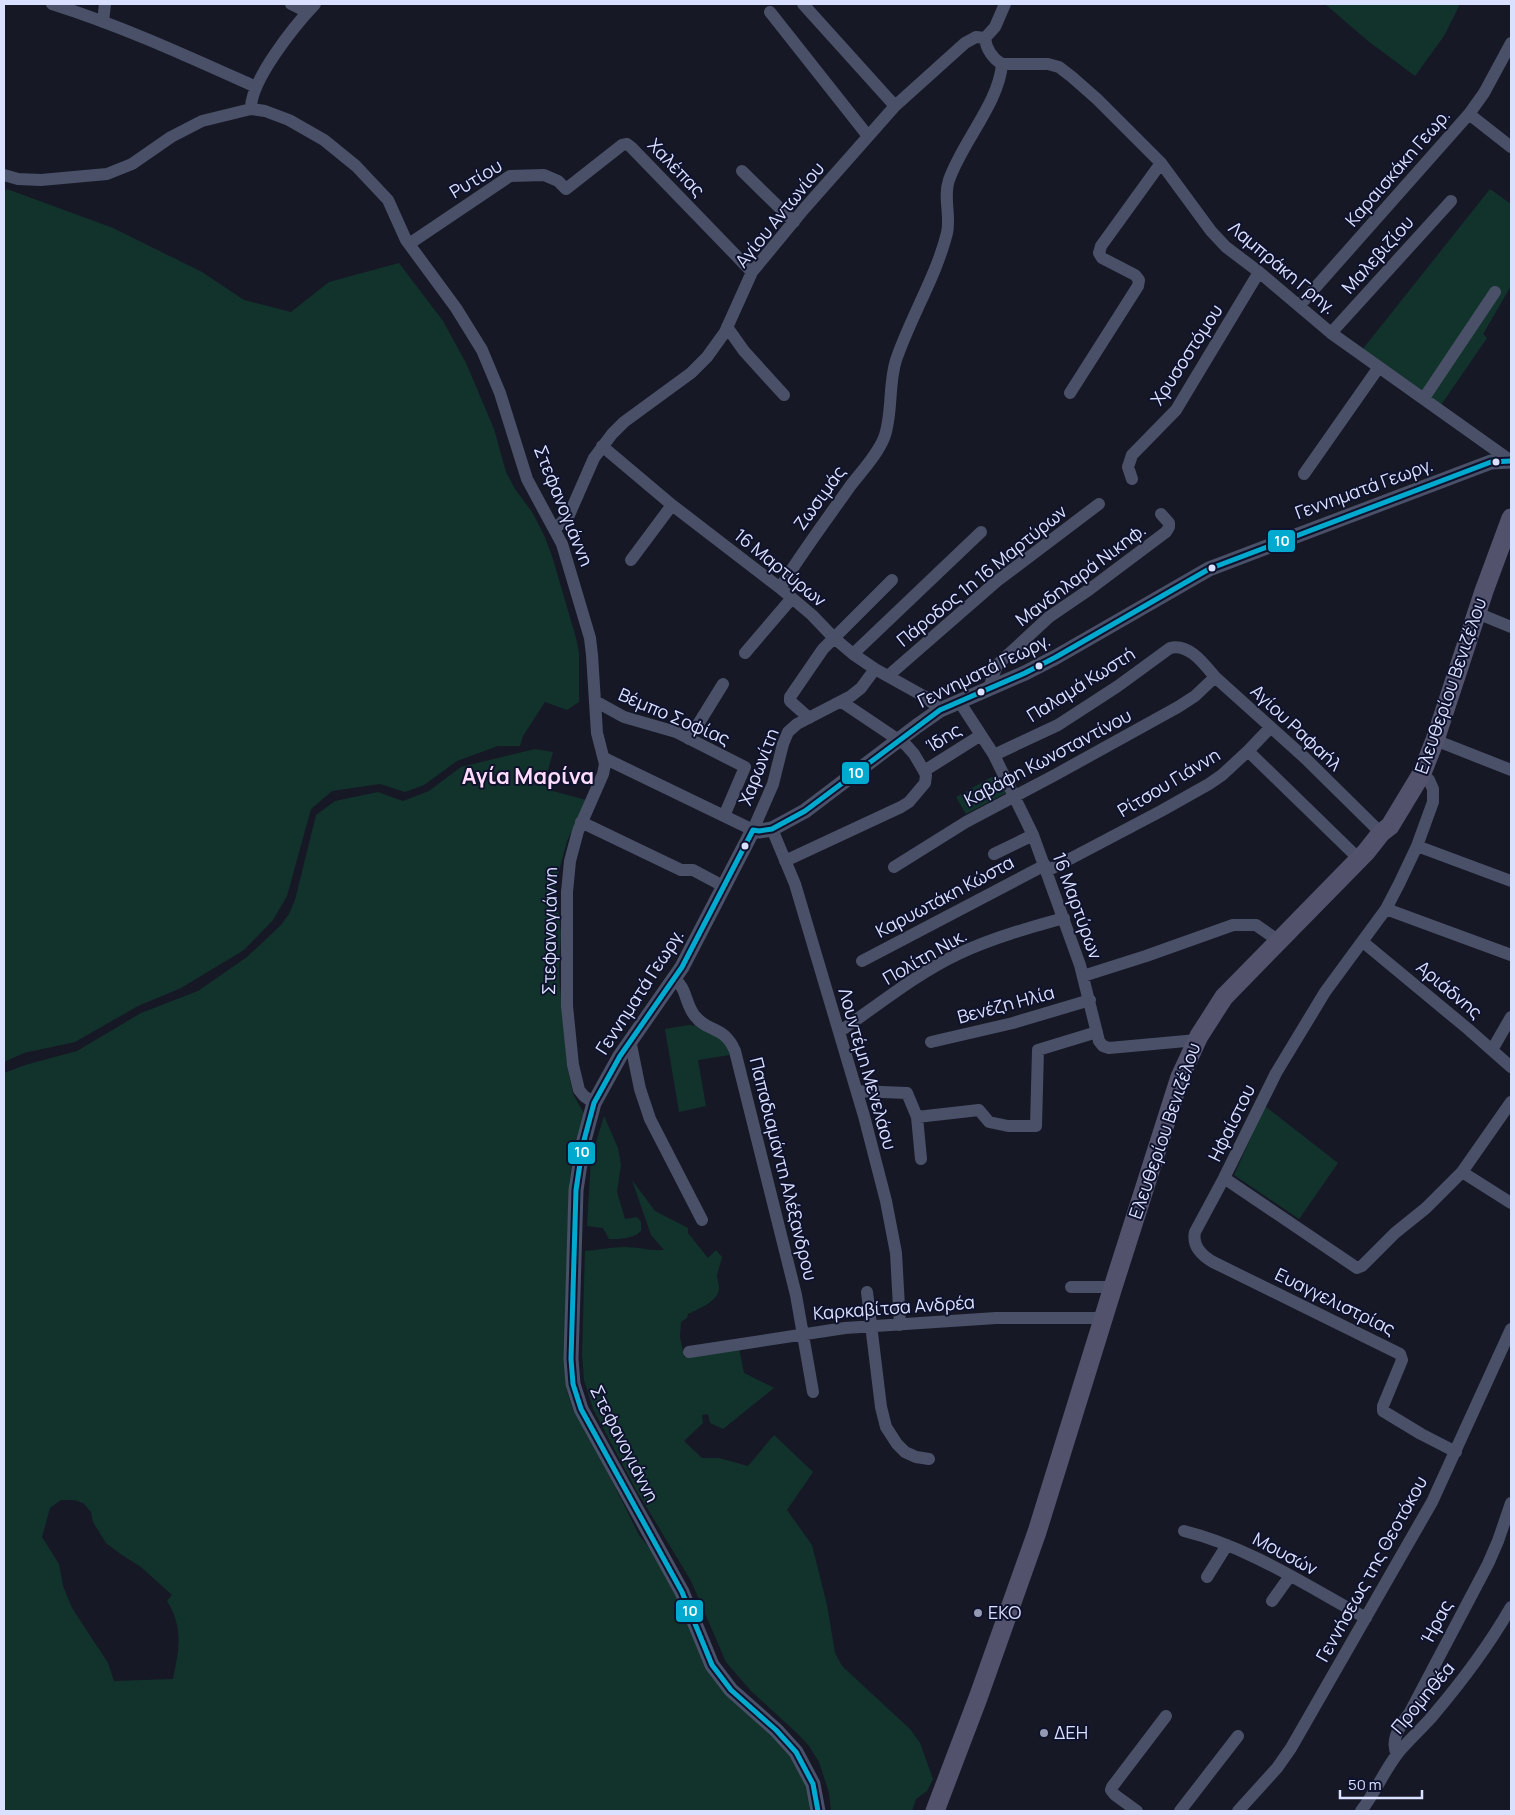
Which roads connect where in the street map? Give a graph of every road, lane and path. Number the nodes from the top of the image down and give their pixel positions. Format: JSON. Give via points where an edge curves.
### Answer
{"nodes":[{"id":1,"x":52,"y":4,"type":"edge"},
{"id":2,"x":105,"y":4,"type":"edge"},
{"id":3,"x":291,"y":4,"type":"edge"},
{"id":4,"x":803,"y":4,"type":"edge"},
{"id":5,"x":1005,"y":4,"type":"edge"},
{"id":6,"x":311,"y":8,"type":"edge"},
{"id":7,"x":770,"y":12,"type":"dead end"},
{"id":8,"x":102,"y":22,"type":"junction"},
{"id":9,"x":985,"y":38,"type":"junction"},
{"id":10,"x":1511,"y":43,"type":"edge"},
{"id":11,"x":1002,"y":64,"type":"junction"},
{"id":12,"x":256,"y":87,"type":"junction"},
{"id":13,"x":895,"y":106,"type":"junction"},
{"id":14,"x":251,"y":110,"type":"junction"},
{"id":15,"x":1469,"y":114,"type":"junction"},
{"id":16,"x":868,"y":136,"type":"junction"},
{"id":17,"x":1511,"y":147,"type":"edge"},
{"id":18,"x":1161,"y":163,"type":"junction"},
{"id":19,"x":742,"y":171,"type":"dead end"},
{"id":20,"x":4,"y":175,"type":"edge"},
{"id":21,"x":566,"y":189,"type":"joint"},
{"id":22,"x":1451,"y":201,"type":"dead end"},
{"id":23,"x":794,"y":222,"type":"junction"},
{"id":24,"x":409,"y":244,"type":"junction"},
{"id":25,"x":752,"y":272,"type":"junction"},
{"id":26,"x":1259,"y":272,"type":"junction"},
{"id":27,"x":1495,"y":292,"type":"dead end"},
{"id":28,"x":1299,"y":306,"type":"junction"},
{"id":29,"x":727,"y":327,"type":"junction"},
{"id":30,"x":1331,"y":333,"type":"junction"},
{"id":31,"x":1380,"y":367,"type":"junction"},
{"id":32,"x":1070,"y":393,"type":"dead end"},
{"id":33,"x":784,"y":395,"type":"dead end"},
{"id":34,"x":1424,"y":398,"type":"junction"},
{"id":35,"x":602,"y":446,"type":"junction"},
{"id":36,"x":1511,"y":461,"type":"edge"},
{"id":37,"x":1304,"y":474,"type":"dead end"},
{"id":38,"x":1132,"y":479,"type":"dead end"},
{"id":39,"x":1099,"y":504,"type":"dead end"},
{"id":40,"x":672,"y":505,"type":"junction"},
{"id":41,"x":1161,"y":514,"type":"dead end"},
{"id":42,"x":1511,"y":518,"type":"edge"},
{"id":43,"x":555,"y":529,"type":"junction"},
{"id":44,"x":980,"y":532,"type":"dead end"},
{"id":45,"x":631,"y":560,"type":"dead end"},
{"id":46,"x":892,"y":580,"type":"dead end"},
{"id":47,"x":780,"y":588,"type":"junction"},
{"id":48,"x":792,"y":598,"type":"junction"},
{"id":49,"x":1477,"y":612,"type":"junction"},
{"id":50,"x":1511,"y":627,"type":"edge"},
{"id":51,"x":834,"y":638,"type":"junction"},
{"id":52,"x":1186,"y":649,"type":"joint"},
{"id":53,"x":744,"y":653,"type":"dead end"},
{"id":54,"x":853,"y":654,"type":"junction"},
{"id":55,"x":875,"y":669,"type":"junction"},
{"id":56,"x":888,"y":676,"type":"junction"},
{"id":57,"x":1215,"y":677,"type":"junction"},
{"id":58,"x":723,"y":684,"type":"dead end"},
{"id":59,"x":989,"y":688,"type":"junction"},
{"id":60,"x":595,"y":701,"type":"junction"},
{"id":61,"x":959,"y":701,"type":"junction"},
{"id":62,"x":842,"y":702,"type":"junction"},
{"id":63,"x":940,"y":710,"type":"junction"},
{"id":64,"x":809,"y":718,"type":"junction"},
{"id":65,"x":1270,"y":728,"type":"junction"},
{"id":66,"x":982,"y":735,"type":"junction"},
{"id":67,"x":690,"y":739,"type":"junction"},
{"id":68,"x":900,"y":739,"type":"junction"},
{"id":69,"x":1436,"y":740,"type":"junction"},
{"id":70,"x":1248,"y":751,"type":"junction"},
{"id":71,"x":994,"y":755,"type":"junction"},
{"id":72,"x":604,"y":758,"type":"junction"},
{"id":73,"x":1511,"y":770,"type":"edge"},
{"id":74,"x":1422,"y":773,"type":"junction"},
{"id":75,"x":925,"y":775,"type":"junction"},
{"id":76,"x":1015,"y":796,"type":"junction"},
{"id":77,"x":724,"y":816,"type":"junction"},
{"id":78,"x":581,"y":822,"type":"junction"},
{"id":79,"x":772,"y":829,"type":"junction"},
{"id":80,"x":753,"y":830,"type":"junction"},
{"id":81,"x":1381,"y":833,"type":"junction"},
{"id":82,"x":1033,"y":835,"type":"junction"},
{"id":83,"x":1417,"y":846,"type":"junction"},
{"id":84,"x":994,"y":854,"type":"dead end"},
{"id":85,"x":1359,"y":859,"type":"junction"},
{"id":86,"x":785,"y":861,"type":"junction"},
{"id":87,"x":894,"y":867,"type":"dead end"},
{"id":88,"x":1046,"y":868,"type":"junction"},
{"id":89,"x":1511,"y":881,"type":"edge"},
{"id":90,"x":725,"y":887,"type":"junction"},
{"id":91,"x":1386,"y":909,"type":"junction"},
{"id":92,"x":1064,"y":918,"type":"junction"},
{"id":93,"x":1279,"y":941,"type":"junction"},
{"id":94,"x":1363,"y":942,"type":"junction"},
{"id":95,"x":1511,"y":955,"type":"edge"},
{"id":96,"x":862,"y":961,"type":"dead end"},
{"id":97,"x":1083,"y":976,"type":"junction"},
{"id":98,"x":674,"y":978,"type":"junction"},
{"id":99,"x":1090,"y":1000,"type":"junction"},
{"id":100,"x":1511,"y":1017,"type":"edge"},
{"id":101,"x":839,"y":1032,"type":"junction"},
{"id":102,"x":1097,"y":1032,"type":"junction"},
{"id":103,"x":630,"y":1040,"type":"junction"},
{"id":104,"x":1197,"y":1040,"type":"junction"},
{"id":105,"x":930,"y":1042,"type":"dead end"},
{"id":106,"x":1492,"y":1050,"type":"junction"},
{"id":107,"x":1511,"y":1067,"type":"edge"},
{"id":108,"x":857,"y":1091,"type":"junction"},
{"id":109,"x":1511,"y":1102,"type":"edge"},
{"id":110,"x":594,"y":1104,"type":"junction"},
{"id":111,"x":917,"y":1117,"type":"junction"},
{"id":112,"x":921,"y":1159,"type":"dead end"},
{"id":113,"x":1462,"y":1172,"type":"junction"},
{"id":114,"x":1224,"y":1178,"type":"junction"},
{"id":115,"x":1511,"y":1203,"type":"edge"},
{"id":116,"x":702,"y":1220,"type":"dead end"},
{"id":117,"x":1070,"y":1287,"type":"dead end"},
{"id":118,"x":1113,"y":1287,"type":"junction"},
{"id":119,"x":867,"y":1292,"type":"dead end"},
{"id":120,"x":1103,"y":1318,"type":"junction"},
{"id":121,"x":900,"y":1325,"type":"junction"},
{"id":122,"x":870,"y":1326,"type":"junction"},
{"id":123,"x":1511,"y":1329,"type":"edge"},
{"id":124,"x":804,"y":1333,"type":"junction"},
{"id":125,"x":689,"y":1352,"type":"dead end"},
{"id":126,"x":813,"y":1392,"type":"dead end"},
{"id":127,"x":1456,"y":1452,"type":"junction"},
{"id":128,"x":929,"y":1459,"type":"dead end"},
{"id":129,"x":1511,"y":1503,"type":"edge"},
{"id":130,"x":1184,"y":1531,"type":"dead end"},
{"id":131,"x":1227,"y":1545,"type":"junction"},
{"id":132,"x":1290,"y":1576,"type":"junction"},
{"id":133,"x":1208,"y":1577,"type":"dead end"},
{"id":134,"x":1272,"y":1601,"type":"dead end"},
{"id":135,"x":1510,"y":1611,"type":"edge"},
{"id":136,"x":1366,"y":1618,"type":"junction"},
{"id":137,"x":1166,"y":1716,"type":"dead end"},
{"id":138,"x":1238,"y":1736,"type":"dead end"},
{"id":139,"x":1397,"y":1754,"type":"junction"},
{"id":140,"x":818,"y":1811,"type":"edge"},
{"id":141,"x":935,"y":1811,"type":"edge"},
{"id":142,"x":1137,"y":1811,"type":"edge"},
{"id":143,"x":1180,"y":1811,"type":"edge"},
{"id":144,"x":1238,"y":1811,"type":"edge"},
{"id":145,"x":1361,"y":1811,"type":"edge"}],
"edges":[{"from":1,"to":8,"type":"street"},
{"from":2,"to":8,"type":"street"},
{"from":3,"to":6,"type":"street"},
{"from":4,"to":13,"type":"street"},
{"from":5,"to":9,"type":"street","via":[[995,27]]},
{"from":6,"to":12,"type":"street","via":[[287,38]]},
{"from":7,"to":16,"type":"street"},
{"from":8,"to":12,"type":"street"},
{"from":9,"to":11,"type":"street","via":[[992,54]]},
{"from":9,"to":13,"type":"street","name":"Αγίου Αντωνίου","via":[[976,37],[964,43]]},
{"from":10,"to":15,"type":"street","name":"Καραισκάκη Γεωρ."},
{"from":11,"to":18,"type":"street","name":"Λαμπράκη Γρηγ.","via":[[1048,64],[1061,69],[1088,90]]},
{"from":11,"to":47,"type":"street","name":"Ζωσιμάς","via":[[988,104],[950,178],[947,189],[948,230],[896,362],[883,440]]},
{"from":12,"to":14,"type":"street"},
{"from":13,"to":16,"type":"street","name":"Αγίου Αντωνίου"},
{"from":14,"to":20,"type":"street","via":[[202,121],[170,137],[132,164],[107,174],[41,180]]},
{"from":14,"to":24,"type":"street","name":"Στεφανογιάννη","via":[[265,111],[289,120],[346,157],[388,200]]},
{"from":15,"to":17,"type":"street"},
{"from":15,"to":28,"type":"street","name":"Καραισκάκη Γεωρ."},
{"from":16,"to":23,"type":"street","name":"Αγίου Αντωνίου"},
{"from":18,"to":26,"type":"street","name":"Λαμπράκη Γρηγ.","via":[[1216,237]]},
{"from":18,"to":32,"type":"street","via":[[1101,246],[1099,253],[1102,258],[1135,276],[1138,286]]},
{"from":19,"to":23,"type":"street"},
{"from":21,"to":24,"type":"street","name":"Ρυτίου","via":[[544,175],[510,176]]},
{"from":21,"to":25,"type":"street","name":"Χαλέπας","via":[[627,144]]},
{"from":22,"to":30,"type":"street","name":"Μαλεβιζίου"},
{"from":23,"to":25,"type":"street","name":"Αγίου Αντωνίου"},
{"from":24,"to":43,"type":"street","name":"Στεφανογιάννη","via":[[482,350],[500,393],[527,479]]},
{"from":25,"to":29,"type":"street","name":"Αγίου Αντωνίου"},
{"from":26,"to":28,"type":"street","name":"Λαμπράκη Γρηγ."},
{"from":26,"to":38,"type":"street","name":"Χρυσοστόμου","via":[[1176,410],[1132,455],[1128,467]]},
{"from":27,"to":34,"type":"street"},
{"from":28,"to":30,"type":"street","name":"Λαμπράκη Γρηγ."},
{"from":29,"to":33,"type":"street"},
{"from":29,"to":35,"type":"street","name":"Αγίου Αντωνίου","via":[[715,348],[696,368],[624,422]]},
{"from":30,"to":31,"type":"street","name":"Λαμπράκη Γρηγ."},
{"from":31,"to":34,"type":"street","name":"Λαμπράκη Γρηγ."},
{"from":31,"to":37,"type":"street"},
{"from":34,"to":36,"type":"street","name":"Λαμπράκη Γρηγ."},
{"from":35,"to":40,"type":"street","name":"16 Μαρτύρων"},
{"from":35,"to":43,"type":"street","name":"Αγίου Αντωνίου","via":[[569,515]]},
{"from":36,"to":59,"type":"street","name":"Γεννηματά Γεωργ.","via":[[1473,468],[1209,568],[1056,657]]},
{"from":39,"to":56,"type":"street","name":"Πάροδος 1η 16 Μαρτύρων","via":[[997,581]]},
{"from":40,"to":45,"type":"street"},
{"from":40,"to":47,"type":"street","name":"16 Μαρτύρων"},
{"from":41,"to":59,"type":"street","name":"Μανδηλαρά Νικηφ.","via":[[1169,523],[1166,532],[1049,617],[997,665]]},
{"from":42,"to":49,"type":"main road","name":"Ελευθερίου Βενιζέλου"},
{"from":43,"to":60,"type":"street","name":"Στεφανογιάννη","via":[[590,638]]},
{"from":44,"to":54,"type":"street"},
{"from":46,"to":51,"type":"street"},
{"from":47,"to":48,"type":"street","name":"16 Μαρτύρων"},
{"from":48,"to":51,"type":"street","name":"16 Μαρτύρων"},
{"from":48,"to":53,"type":"street"},
{"from":49,"to":50,"type":"street"},
{"from":49,"to":69,"type":"main road","name":"Ελευθερίου Βενιζέλου"},
{"from":51,"to":54,"type":"street","name":"16 Μαρτύρων"},
{"from":51,"to":64,"type":"street","via":[[817,657],[790,699]]},
{"from":52,"to":57,"type":"street","name":"Αγίου Ραφαήλ"},
{"from":52,"to":71,"type":"street","name":"Παλαμά Κωστή","via":[[1170,648],[1072,716]]},
{"from":54,"to":55,"type":"street","name":"16 Μαρτύρων"},
{"from":55,"to":56,"type":"street","name":"16 Μαρτύρων"},
{"from":55,"to":62,"type":"street","name":"Χαρωνίτη","via":[[861,688]]},
{"from":56,"to":63,"type":"street","name":"16 Μαρτύρων","via":[[927,698]]},
{"from":57,"to":65,"type":"street","name":"Αγίου Ραφαήλ"},
{"from":57,"to":76,"type":"street","name":"Καβάφη Κωνσταντίνου","via":[[1178,707]]},
{"from":58,"to":67,"type":"street"},
{"from":59,"to":61,"type":"street","name":"Γεννηματά Γεωργ."},
{"from":60,"to":67,"type":"street","name":"Βέμπο Σοφίας","via":[[624,717]]},
{"from":60,"to":72,"type":"street","name":"Στεφανογιάννη","via":[[598,740]]},
{"from":61,"to":63,"type":"street","name":"Γεννηματά Γεωργ."},
{"from":61,"to":66,"type":"street","name":"16 Μαρτύρων"},
{"from":62,"to":64,"type":"street","name":"Χαρωνίτη"},
{"from":62,"to":68,"type":"street"},
{"from":63,"to":68,"type":"street","name":"Γεννηματά Γεωργ."},
{"from":64,"to":80,"type":"street","name":"Χαρωνίτη","via":[[788,732],[773,784]]},
{"from":65,"to":70,"type":"street","name":"Ρίτσου Γιάννη"},
{"from":65,"to":81,"type":"street","name":"Αγίου Ραφαήλ"},
{"from":66,"to":71,"type":"street","name":"16 Μαρτύρων"},
{"from":66,"to":75,"type":"street","name":"Ίδης"},
{"from":67,"to":77,"type":"street","name":"Βέμπο Σοφίας","via":[[745,767]]},
{"from":68,"to":75,"type":"street","via":[[910,748]]},
{"from":68,"to":79,"type":"street","name":"Γεννηματά Γεωργ.","via":[[813,805]]},
{"from":69,"to":73,"type":"street"},
{"from":69,"to":74,"type":"main road","name":"Ελευθερίου Βενιζέλου"},
{"from":70,"to":85,"type":"street"},
{"from":70,"to":88,"type":"street","name":"Ρίτσου Γιάννη","via":[[1209,784]]},
{"from":71,"to":76,"type":"street","name":"16 Μαρτύρων"},
{"from":72,"to":77,"type":"street"},
{"from":72,"to":78,"type":"street","name":"Στεφανογιάννη","via":[[604,770]]},
{"from":74,"to":81,"type":"main road","name":"Ελευθερίου Βενιζέλου","via":[[1390,826]]},
{"from":74,"to":83,"type":"street","name":"Ηφαίστου","via":[[1433,789],[1433,802]]},
{"from":75,"to":86,"type":"street","name":"Ίδης","via":[[925,783],[900,808]]},
{"from":76,"to":82,"type":"street","name":"16 Μαρτύρων"},
{"from":76,"to":87,"type":"street","name":"Καβάφη Κωνσταντίνου"},
{"from":77,"to":80,"type":"street"},
{"from":78,"to":90,"type":"street","via":[[681,870],[693,870]]},
{"from":78,"to":110,"type":"street","name":"Στεφανογιάννη","via":[[570,861],[567,892],[567,1006],[575,1075],[581,1093]]},
{"from":79,"to":80,"type":"street","name":"Γεννηματά Γεωργ."},
{"from":79,"to":86,"type":"street","name":"Λουντέμη Μενελάου"},
{"from":80,"to":90,"type":"street","name":"Γεννηματά Γεωργ."},
{"from":81,"to":85,"type":"main road","name":"Ελευθερίου Βενιζέλου"},
{"from":82,"to":84,"type":"street"},
{"from":82,"to":88,"type":"street","name":"16 Μαρτύρων"},
{"from":83,"to":89,"type":"street"},
{"from":83,"to":91,"type":"street","name":"Ηφαίστου"},
{"from":85,"to":93,"type":"main road","name":"Ελευθερίου Βενιζέλου"},
{"from":86,"to":101,"type":"street","name":"Λουντέμη Μενελάου","via":[[795,884]]},
{"from":88,"to":92,"type":"street","name":"16 Μαρτύρων"},
{"from":88,"to":96,"type":"street","name":"Καρυωτάκη Κώστα"},
{"from":90,"to":98,"type":"street","name":"Γεννηματά Γεωργ."},
{"from":91,"to":94,"type":"street","name":"Ηφαίστου"},
{"from":91,"to":95,"type":"street"},
{"from":92,"to":97,"type":"street","name":"16 Μαρτύρων"},
{"from":92,"to":101,"type":"street","name":"Πολίτη Νικ.","via":[[1004,935],[959,954],[929,970]]},
{"from":93,"to":97,"type":"street","via":[[1256,925],[1233,925]]},
{"from":93,"to":104,"type":"main road","name":"Ελευθερίου Βενιζέλου","via":[[1224,997]]},
{"from":94,"to":106,"type":"street","name":"Αριάδνης"},
{"from":94,"to":114,"type":"street","name":"Ηφαίστου","via":[[1325,992],[1276,1072]]},
{"from":97,"to":99,"type":"street","name":"16 Μαρτύρων"},
{"from":98,"to":103,"type":"street","name":"Γεννηματά Γεωργ."},
{"from":98,"to":124,"type":"street","name":"Παπαδιαμάντη Αλέξανδρου","via":[[681,985],[695,1017],[724,1034],[735,1051]]},
{"from":99,"to":102,"type":"street","name":"16 Μαρτύρων"},
{"from":99,"to":105,"type":"street","name":"Βενέζη Ηλία"},
{"from":100,"to":106,"type":"street"},
{"from":101,"to":108,"type":"street","name":"Λουντέμη Μενελάου"},
{"from":102,"to":104,"type":"street","via":[[1099,1041],[1109,1048]]},
{"from":102,"to":111,"type":"street","via":[[1038,1050],[1036,1126],[989,1122],[978,1110]]},
{"from":103,"to":110,"type":"street","name":"Γεννηματά Γεωργ."},
{"from":103,"to":116,"type":"street","via":[[650,1119]]},
{"from":104,"to":118,"type":"main road","name":"Ελευθερίου Βενιζέλου","via":[[1180,1077]]},
{"from":106,"to":107,"type":"street","name":"Αριάδνης"},
{"from":108,"to":111,"type":"street","via":[[907,1093]]},
{"from":108,"to":121,"type":"street","name":"Λουντέμη Μενελάου","via":[[896,1253]]},
{"from":109,"to":113,"type":"street","name":"Ηφαίστου"},
{"from":110,"to":140,"type":"street","name":"Στεφανογιάννη","via":[[583,1144],[576,1199],[571,1360],[576,1396],[682,1592],[712,1665],[726,1685],[796,1752],[813,1784]]},
{"from":111,"to":112,"type":"street"},
{"from":113,"to":114,"type":"street","name":"Ηφαίστου","via":[[1357,1268]]},
{"from":113,"to":115,"type":"street"},
{"from":114,"to":127,"type":"street","name":"Ευαγγελιστρίας","via":[[1195,1232],[1194,1244],[1201,1254],[1400,1354],[1402,1360],[1382,1406],[1383,1411]]},
{"from":117,"to":118,"type":"street"},
{"from":118,"to":120,"type":"main road","name":"Ελευθερίου Βενιζέλου"},
{"from":119,"to":122,"type":"street"},
{"from":120,"to":121,"type":"street","name":"Καρκαβίτσα Ανδρέα","via":[[996,1318]]},
{"from":120,"to":141,"type":"main road","name":"Ελευθερίου Βενιζέλου","via":[[1037,1532]]},
{"from":121,"to":122,"type":"street","name":"Καρκαβίτσα Ανδρέα"},
{"from":122,"to":124,"type":"street","name":"Καρκαβίτσα Ανδρέα"},
{"from":122,"to":128,"type":"street","via":[[886,1427],[905,1452]]},
{"from":123,"to":127,"type":"street","name":"Γεννήσεως της Θεοτόκου"},
{"from":124,"to":125,"type":"street","name":"Καρκαβίτσα Ανδρέα"},
{"from":124,"to":126,"type":"street","name":"Παπαδιαμάντη Αλέξανδρου"},
{"from":127,"to":136,"type":"street","name":"Γεννήσεως της Θεοτόκου","via":[[1432,1502]]},
{"from":129,"to":139,"type":"street","name":"Ήρας","via":[[1488,1564],[1397,1732],[1394,1744]]},
{"from":130,"to":131,"type":"street","name":"Μουσών"},
{"from":131,"to":132,"type":"street","name":"Μουσών","via":[[1251,1554]]},
{"from":131,"to":133,"type":"street"},
{"from":132,"to":134,"type":"street"},
{"from":132,"to":136,"type":"street","name":"Μουσών"},
{"from":135,"to":139,"type":"street","name":"Προμηθέα","via":[[1468,1671]]},
{"from":136,"to":144,"type":"street","name":"Γεννήσεως της Θεοτόκου","via":[[1287,1755]]},
{"from":137,"to":142,"type":"street","via":[[1111,1790]]},
{"from":138,"to":143,"type":"street"},
{"from":139,"to":145,"type":"street","name":"Προμηθέα"}]}
